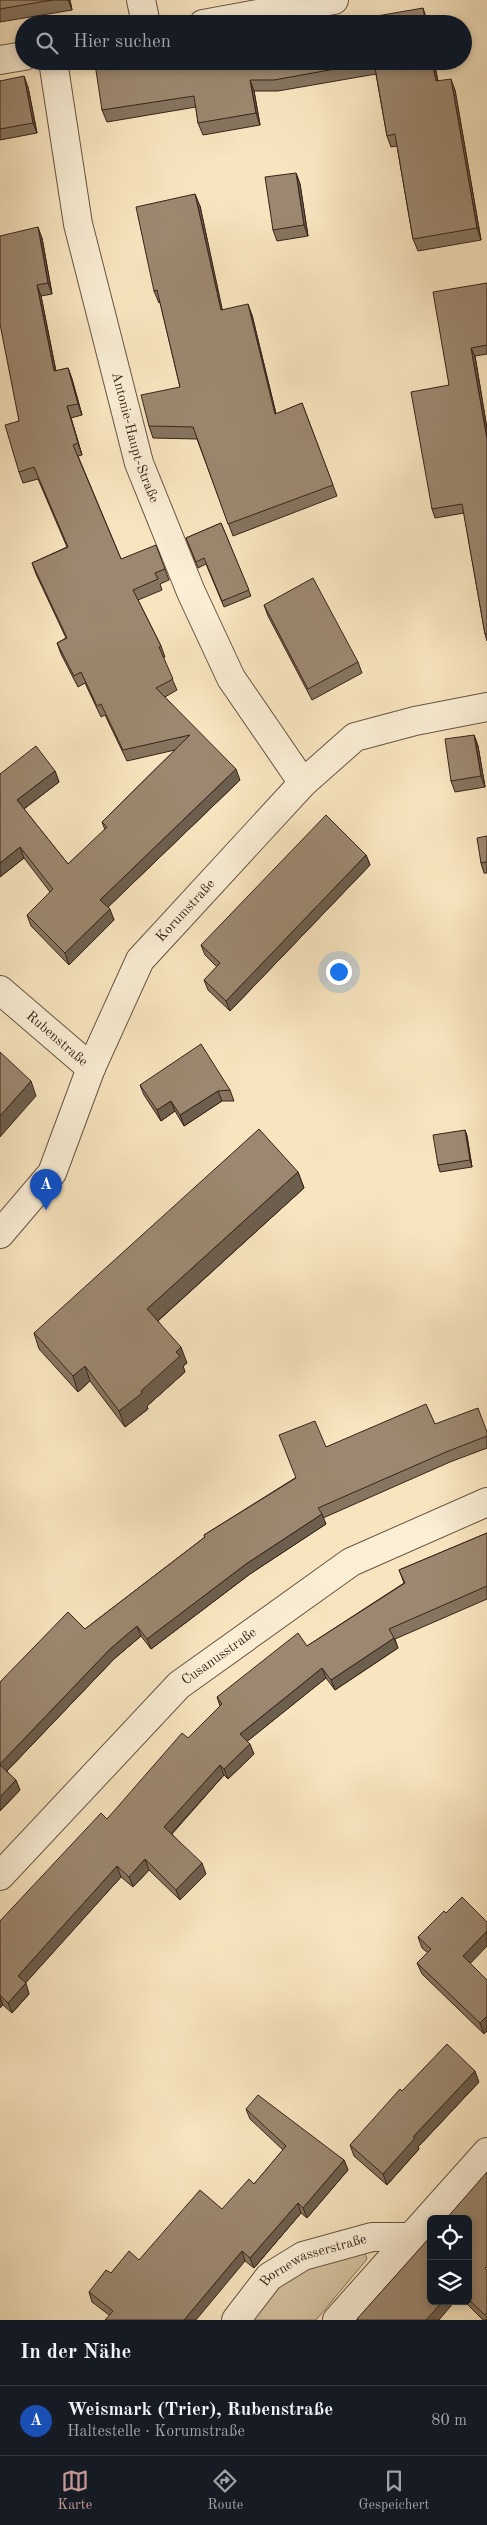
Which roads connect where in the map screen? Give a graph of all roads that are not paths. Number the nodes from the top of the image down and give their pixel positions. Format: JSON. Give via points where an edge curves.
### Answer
{"nodes":[{"id":1,"x":141,"y":0,"type":"edge"},
{"id":2,"x":334,"y":0,"type":"edge"},
{"id":3,"x":144,"y":15,"type":"edge"},
{"id":4,"x":252,"y":15,"type":"edge"},
{"id":5,"x":15,"y":58,"type":"edge"},
{"id":6,"x":0,"y":60,"type":"edge"},
{"id":7,"x":55,"y":70,"type":"edge"},
{"id":8,"x":487,"y":707,"type":"edge"},
{"id":9,"x":303,"y":783,"type":"junction"},
{"id":10,"x":0,"y":990,"type":"edge"},
{"id":11,"x":91,"y":1068,"type":"junction"},
{"id":12,"x":0,"y":1234,"type":"edge"},
{"id":13,"x":487,"y":1502,"type":"edge"},
{"id":14,"x":0,"y":1876,"type":"edge"},
{"id":15,"x":487,"y":2152,"type":"edge"},
{"id":16,"x":411,"y":2237,"type":"junction"},
{"id":17,"x":236,"y":2320,"type":"edge"},
{"id":18,"x":337,"y":2320,"type":"edge"}],
"edges":[{"from":1,"to":3,"type":"street"},
{"from":2,"to":4,"type":"street"},
{"from":5,"to":6,"type":"street"},
{"from":7,"to":9,"type":"street","name":"Antonie-Haupt-Straße","via":[[78,224],[139,463],[231,678]]},
{"from":8,"to":9,"type":"street","name":"Korumstraße","via":[[355,737]]},
{"from":9,"to":11,"type":"street","name":"Korumstraße","via":[[140,960]]},
{"from":10,"to":11,"type":"street","name":"Rubenstraße"},
{"from":11,"to":12,"type":"street","name":"Korumstraße","via":[[52,1173]]},
{"from":13,"to":14,"type":"street","name":"Cusanusstraße","via":[[351,1562],[179,1685]]},
{"from":15,"to":16,"type":"street"},
{"from":16,"to":17,"type":"street","name":"Bornewasserstraße","via":[[372,2237],[303,2256],[270,2277]]},
{"from":16,"to":18,"type":"street"}]}
